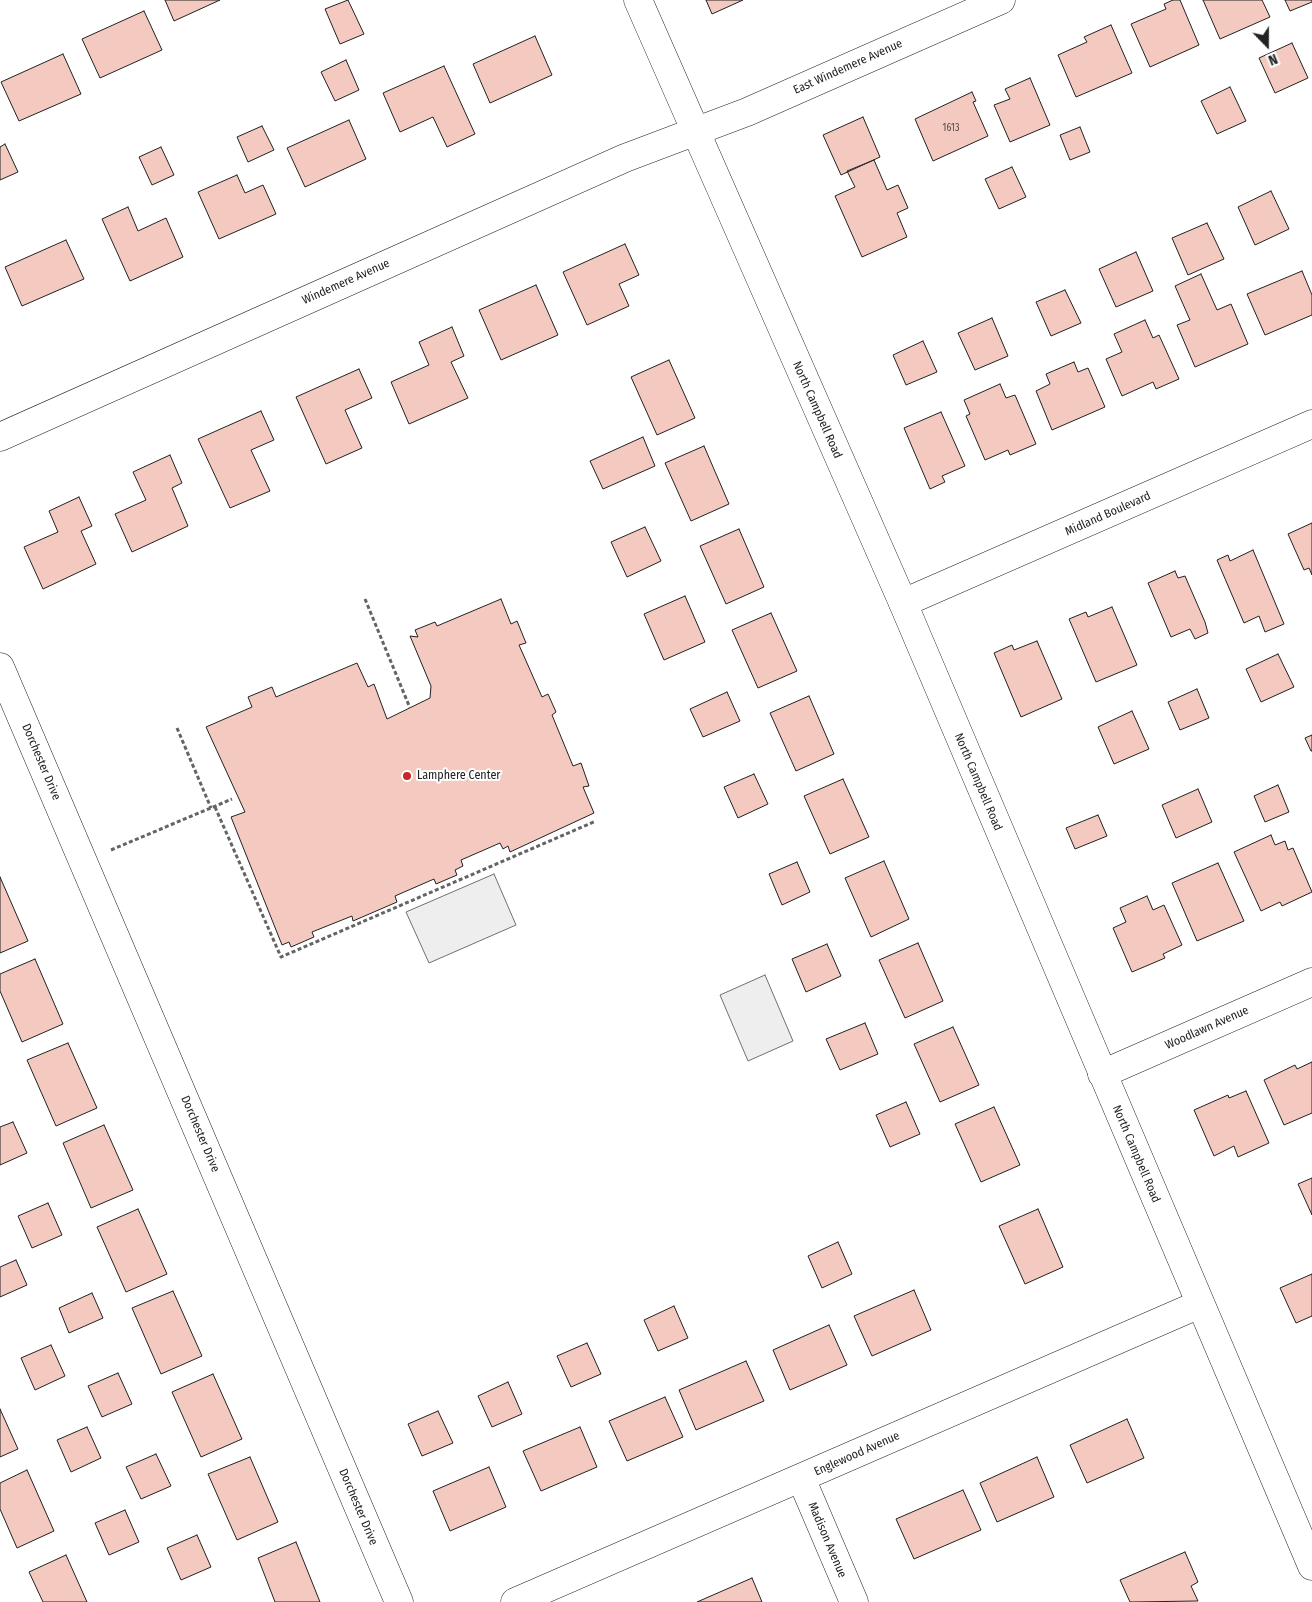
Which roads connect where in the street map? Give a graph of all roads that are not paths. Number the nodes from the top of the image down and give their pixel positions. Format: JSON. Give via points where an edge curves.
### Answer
{"nodes":[{"id":1,"x":638,"y":0,"type":"edge"},
{"id":2,"x":1001,"y":0,"type":"edge"},
{"id":3,"x":695,"y":132,"type":"junction"},
{"id":4,"x":1312,"y":424,"type":"edge"},
{"id":5,"x":0,"y":437,"type":"edge"},
{"id":6,"x":903,"y":603,"type":"junction"},
{"id":7,"x":0,"y":667,"type":"edge"},
{"id":8,"x":1312,"y":982,"type":"edge"},
{"id":9,"x":1102,"y":1074,"type":"junction"},
{"id":10,"x":1200,"y":1304,"type":"junction"},
{"id":11,"x":801,"y":1478,"type":"junction"},
{"id":12,"x":1304,"y":1528,"type":"edge"},
{"id":13,"x":1312,"y":1566,"type":"edge"},
{"id":14,"x":399,"y":1602,"type":"edge"},
{"id":15,"x":514,"y":1602,"type":"edge"},
{"id":16,"x":854,"y":1602,"type":"edge"}],
"edges":[{"from":1,"to":3,"type":"street","name":"North Campbell Road"},
{"from":2,"to":3,"type":"street","name":"East Windemere Avenue"},
{"from":3,"to":5,"type":"street","name":"Windemere Avenue","via":[[624,158]]},
{"from":3,"to":6,"type":"street","name":"North Campbell Road"},
{"from":4,"to":6,"type":"street","name":"Midland Boulevard"},
{"from":6,"to":9,"type":"street","name":"North Campbell Road"},
{"from":7,"to":14,"type":"street","name":"Dorchester Drive"},
{"from":8,"to":9,"type":"street","name":"Woodlawn Avenue"},
{"from":9,"to":10,"type":"street","name":"North Campbell Road"},
{"from":10,"to":11,"type":"street","name":"Englewood Avenue"},
{"from":10,"to":12,"type":"street","name":"North Campbell Road"},
{"from":11,"to":15,"type":"street","name":"Englewood Avenue"},
{"from":11,"to":16,"type":"street","name":"Madison Avenue"},
{"from":12,"to":13,"type":"street","name":"North Campbell Road"}]}
